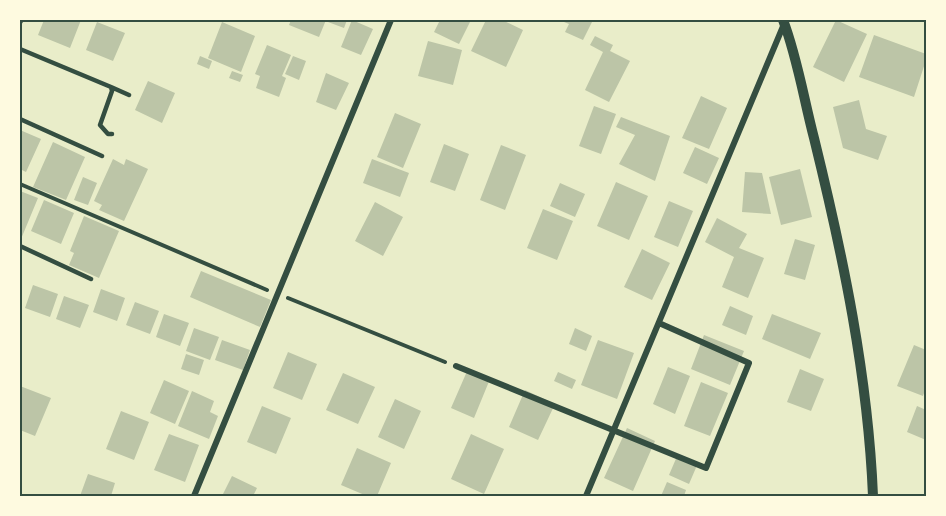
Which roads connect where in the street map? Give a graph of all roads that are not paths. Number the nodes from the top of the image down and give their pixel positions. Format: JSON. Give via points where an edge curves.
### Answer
{"nodes":[{"id":1,"x":391,"y":20,"type":"edge"},
{"id":2,"x":784,"y":21,"type":"edge"},
{"id":3,"x":20,"y":49,"type":"edge"},
{"id":4,"x":111,"y":87,"type":"junction"},
{"id":5,"x":129,"y":95,"type":"dead end"},
{"id":6,"x":20,"y":119,"type":"edge"},
{"id":7,"x":112,"y":134,"type":"dead end"},
{"id":8,"x":102,"y":156,"type":"dead end"},
{"id":9,"x":20,"y":246,"type":"edge"},
{"id":10,"x":91,"y":279,"type":"dead end"},
{"id":11,"x":659,"y":323,"type":"junction"},
{"id":12,"x":456,"y":366,"type":"road end"},
{"id":13,"x":614,"y":430,"type":"junction"},
{"id":14,"x":194,"y":496,"type":"edge"},
{"id":15,"x":586,"y":496,"type":"edge"},
{"id":16,"x":873,"y":496,"type":"edge"}],
"edges":[{"from":1,"to":14,"type":"street"},
{"from":2,"to":11,"type":"street"},
{"from":2,"to":16,"type":"street","via":[[832,211],[852,316],[865,393]]},
{"from":3,"to":4,"type":"lane"},
{"from":4,"to":5,"type":"lane"},
{"from":4,"to":7,"type":"lane","via":[[100,124]]},
{"from":6,"to":8,"type":"lane"},
{"from":9,"to":10,"type":"lane"},
{"from":11,"to":13,"type":"street"},
{"from":11,"to":13,"type":"street","via":[[749,363],[706,468]]},
{"from":12,"to":13,"type":"street"},
{"from":13,"to":15,"type":"street"}]}
